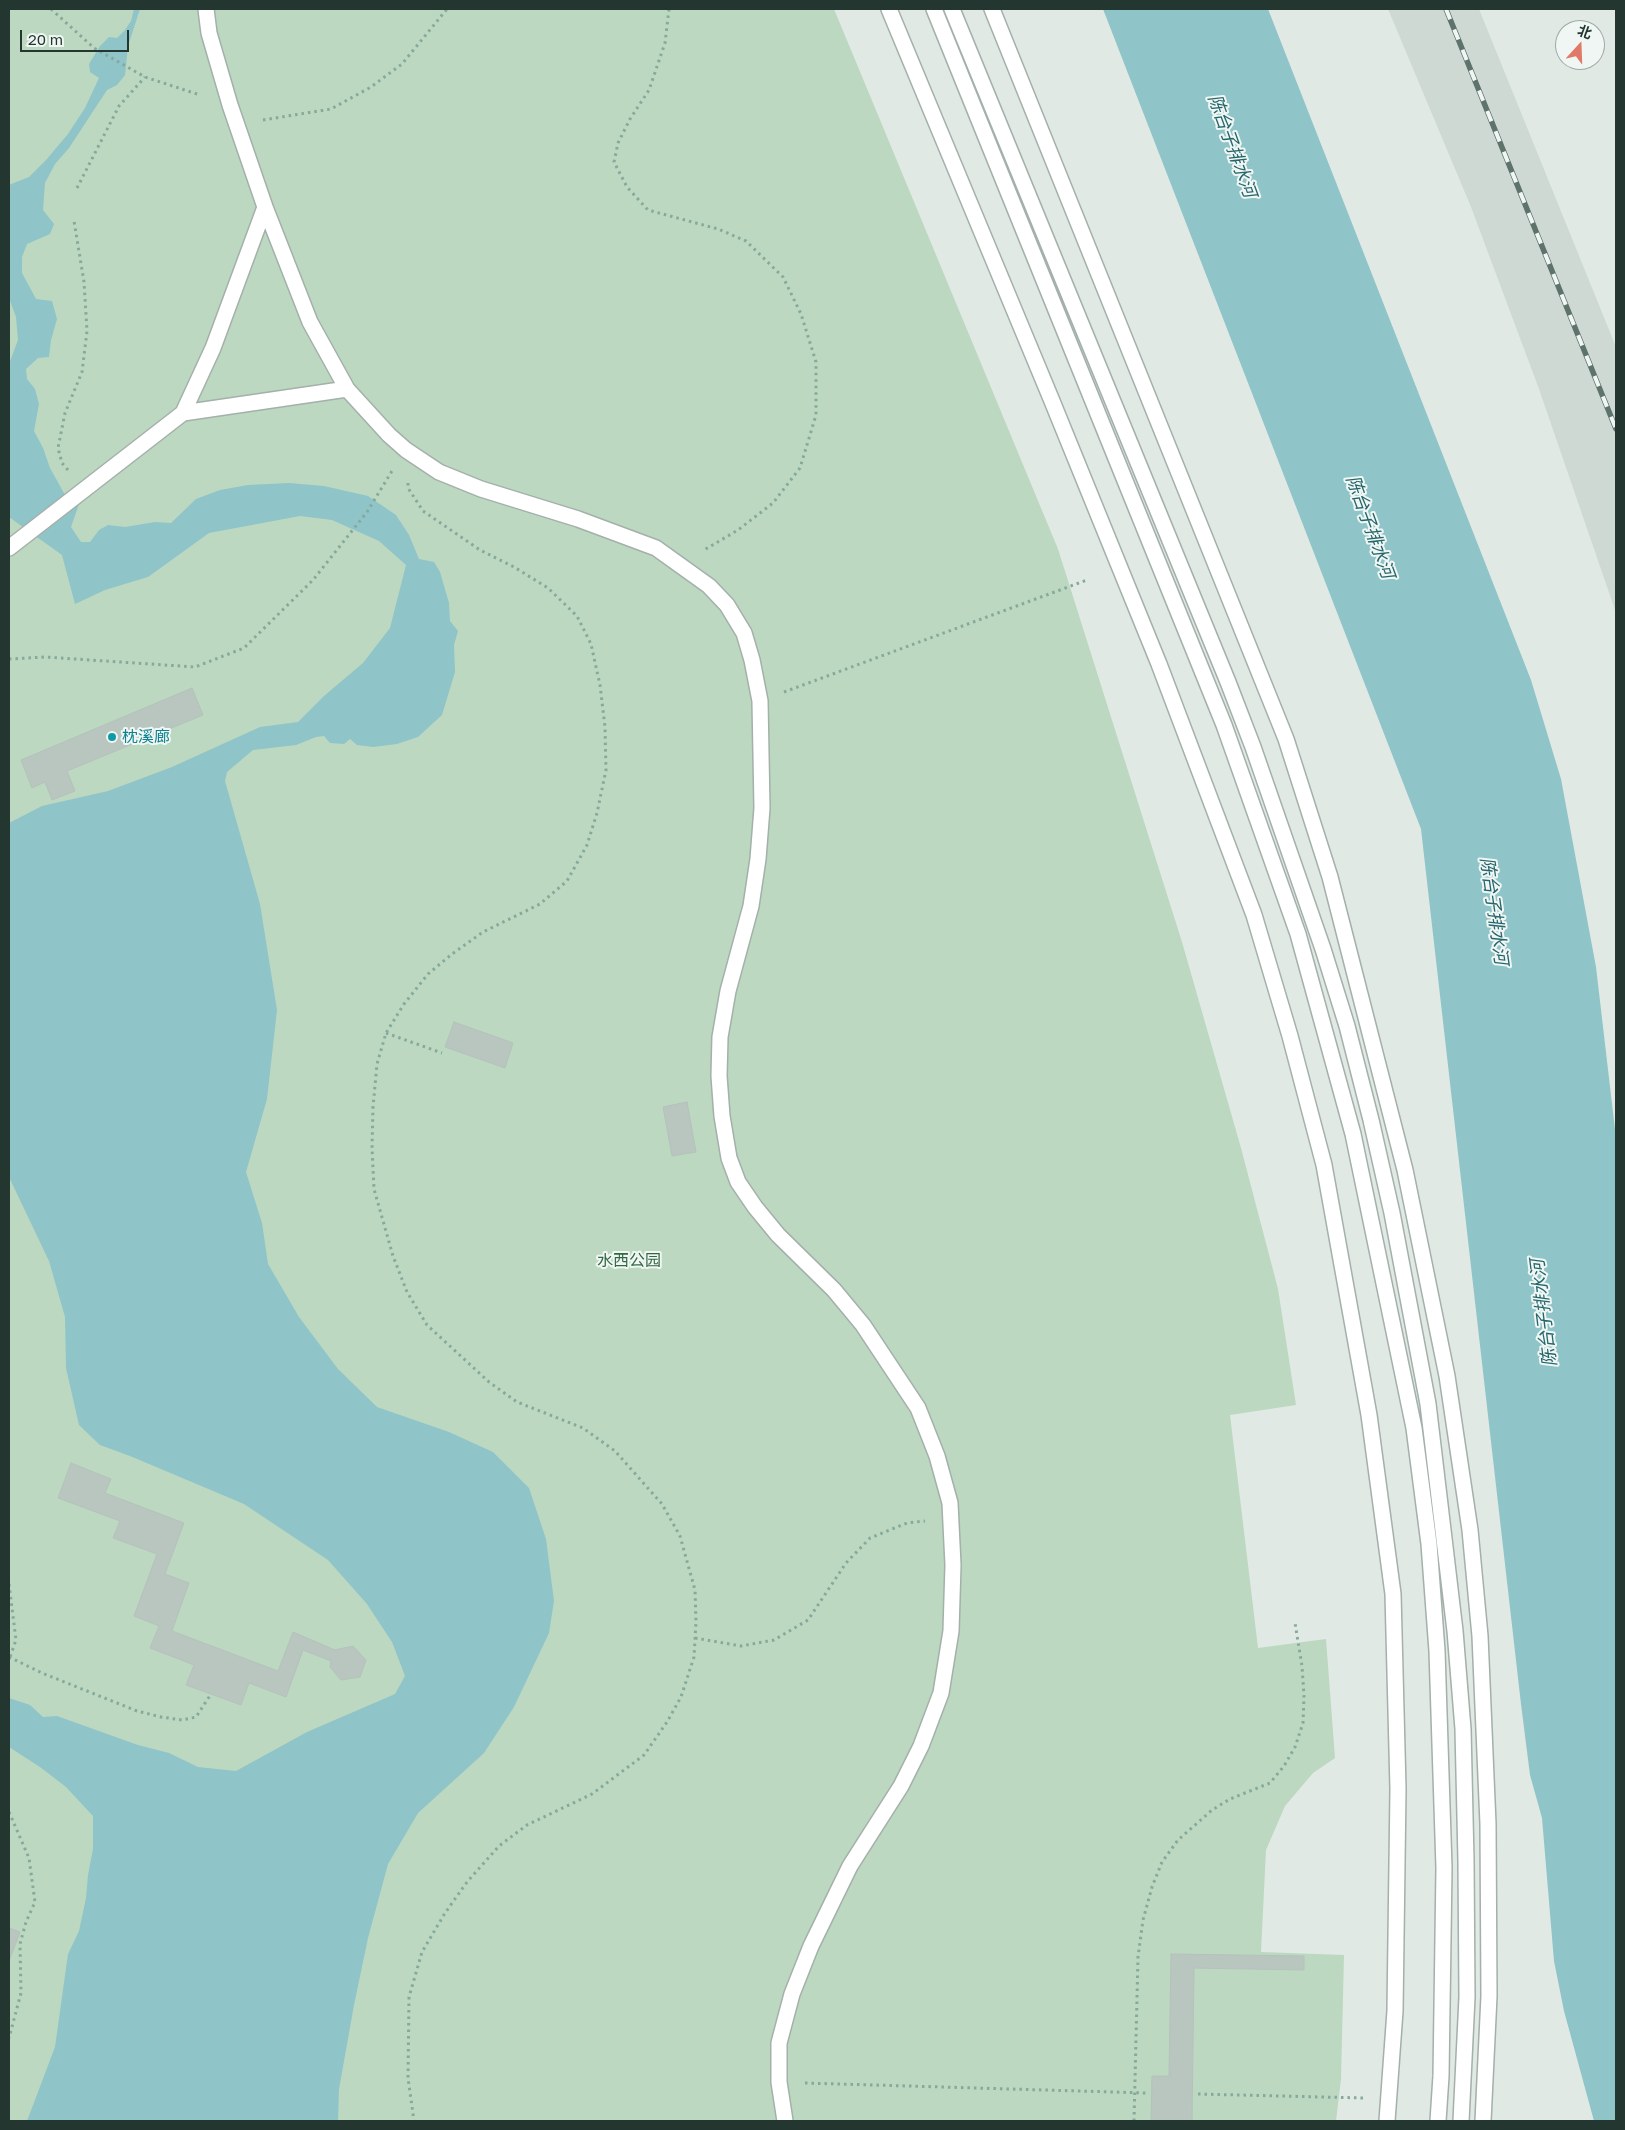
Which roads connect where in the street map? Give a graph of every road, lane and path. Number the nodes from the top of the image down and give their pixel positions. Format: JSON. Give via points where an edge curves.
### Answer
{"nodes":[{"id":1,"x":51,"y":9,"type":"edge"},
{"id":2,"x":206,"y":9,"type":"edge"},
{"id":3,"x":447,"y":9,"type":"edge"},
{"id":4,"x":669,"y":9,"type":"edge"},
{"id":5,"x":889,"y":9,"type":"edge"},
{"id":6,"x":934,"y":9,"type":"edge"},
{"id":7,"x":952,"y":9,"type":"edge"},
{"id":8,"x":992,"y":9,"type":"edge"},
{"id":9,"x":144,"y":77,"type":"junction"},
{"id":10,"x":230,"y":104,"type":"junction"},
{"id":11,"x":236,"y":123,"type":"junction"},
{"id":12,"x":77,"y":188,"type":"dead end"},
{"id":13,"x":265,"y":207,"type":"junction"},
{"id":14,"x":74,"y":221,"type":"dead end"},
{"id":15,"x":347,"y":389,"type":"junction"},
{"id":16,"x":183,"y":413,"type":"junction"},
{"id":17,"x":406,"y":450,"type":"junction"},
{"id":18,"x":84,"y":491,"type":"junction"},
{"id":19,"x":9,"y":548,"type":"edge"},
{"id":20,"x":679,"y":563,"type":"junction"},
{"id":21,"x":1087,"y":580,"type":"dead end"},
{"id":22,"x":9,"y":659,"type":"edge"},
{"id":23,"x":760,"y":701,"type":"junction"},
{"id":24,"x":386,"y":1033,"type":"junction"},
{"id":25,"x":442,"y":1053,"type":"dead end"},
{"id":26,"x":950,"y":1516,"type":"junction"},
{"id":27,"x":9,"y":1584,"type":"edge"},
{"id":28,"x":1295,"y":1623,"type":"dead end"},
{"id":29,"x":695,"y":1638,"type":"junction"},
{"id":30,"x":9,"y":1657,"type":"edge"},
{"id":31,"x":211,"y":1694,"type":"dead end"},
{"id":32,"x":9,"y":1812,"type":"edge"},
{"id":33,"x":9,"y":2038,"type":"edge"},
{"id":34,"x":779,"y":2082,"type":"junction"},
{"id":35,"x":1135,"y":2092,"type":"junction"},
{"id":36,"x":1147,"y":2092,"type":"dead end"},
{"id":37,"x":1198,"y":2094,"type":"dead end"},
{"id":38,"x":1390,"y":2098,"type":"junction"},
{"id":39,"x":414,"y":2121,"type":"edge"},
{"id":40,"x":785,"y":2121,"type":"edge"},
{"id":41,"x":1134,"y":2121,"type":"edge"},
{"id":42,"x":1387,"y":2121,"type":"edge"},
{"id":43,"x":1438,"y":2121,"type":"edge"},
{"id":44,"x":1461,"y":2121,"type":"edge"},
{"id":45,"x":1483,"y":2121,"type":"edge"}],
"edges":[{"from":1,"to":9,"type":"path","via":[[94,48]]},
{"from":2,"to":10,"type":"street","via":[[209,33]]},
{"from":3,"to":11,"type":"path","via":[[402,64],[371,87],[331,109]]},
{"from":4,"to":20,"type":"path","via":[[665,43],[649,90],[618,143],[614,162],[627,187],[648,210],[718,229],[746,241],[782,277],[801,314],[816,362],[816,415],[800,468],[774,503],[738,530]]},
{"from":5,"to":38,"type":"street","via":[[1049,392],[1244,887],[1290,1036],[1324,1165],[1370,1415],[1393,1594],[1398,1789],[1395,2011]]},
{"from":6,"to":43,"type":"street","via":[[1224,725],[1298,934],[1353,1134],[1414,1428],[1430,1544],[1444,1868]]},
{"from":7,"to":44,"type":"street","via":[[1250,738],[1323,949],[1371,1120],[1428,1404],[1455,1631],[1463,1730],[1466,1861],[1467,1997]]},
{"from":8,"to":45,"type":"street","via":[[1286,739],[1330,877],[1405,1170],[1447,1376],[1470,1530],[1480,1636],[1488,1824],[1489,1986]]},
{"from":9,"to":10,"type":"path"},
{"from":9,"to":12,"type":"path","via":[[119,106]]},
{"from":10,"to":11,"type":"street"},
{"from":11,"to":13,"type":"street"},
{"from":13,"to":15,"type":"street","via":[[310,322]]},
{"from":13,"to":16,"type":"street","via":[[213,348]]},
{"from":14,"to":18,"type":"path","via":[[84,282],[87,331],[82,372],[65,413],[58,448],[62,463]]},
{"from":15,"to":16,"type":"street"},
{"from":15,"to":17,"type":"street","via":[[388,435]]},
{"from":16,"to":18,"type":"street"},
{"from":17,"to":20,"type":"street","via":[[439,472],[656,548]]},
{"from":17,"to":22,"type":"path","via":[[367,512],[313,580],[244,648],[195,667],[45,658]]},
{"from":17,"to":24,"type":"path","via":[[408,488],[423,511],[480,550],[548,588],[577,616],[591,644],[600,685],[606,770],[586,845],[567,881],[540,904],[483,932],[428,974]]},
{"from":18,"to":19,"type":"street"},
{"from":20,"to":23,"type":"street","via":[[727,605],[744,633]]},
{"from":21,"to":23,"type":"path"},
{"from":23,"to":26,"type":"street","via":[[762,808],[758,859],[752,906],[728,991],[720,1038],[719,1076],[729,1158],[738,1182],[755,1207],[863,1325],[918,1408],[937,1456],[950,1503]]},
{"from":24,"to":25,"type":"path"},
{"from":24,"to":29,"type":"path","via":[[377,1064],[373,1107],[374,1189],[407,1292],[427,1325],[489,1382],[518,1402],[583,1428],[615,1451],[662,1504],[680,1536],[695,1590]]},
{"from":26,"to":29,"type":"path","via":[[907,1523],[870,1538],[846,1563],[808,1620],[774,1640],[741,1646]]},
{"from":26,"to":34,"type":"street","via":[[953,1565],[950,1631],[941,1693],[921,1746],[901,1786],[850,1866],[811,1946],[792,1994],[779,2043]]},
{"from":27,"to":30,"type":"path","via":[[16,1640]]},
{"from":28,"to":35,"type":"path","via":[[1304,1696],[1302,1723],[1295,1747],[1270,1783],[1212,1810],[1178,1840],[1162,1862],[1152,1887],[1138,1957]]},
{"from":29,"to":39,"type":"path","via":[[694,1657],[680,1697],[644,1755],[592,1794],[526,1825],[499,1846],[467,1882],[422,1952],[409,1997],[408,2078]]},
{"from":30,"to":31,"type":"path","via":[[136,1711],[161,1717],[182,1720],[196,1717]]},
{"from":32,"to":33,"type":"path","via":[[30,1858],[35,1902],[20,1944],[21,1994]]},
{"from":34,"to":35,"type":"path"},
{"from":34,"to":40,"type":"street"},
{"from":35,"to":36,"type":"path"},
{"from":35,"to":41,"type":"path"},
{"from":37,"to":38,"type":"path"},
{"from":38,"to":42,"type":"street"}]}
